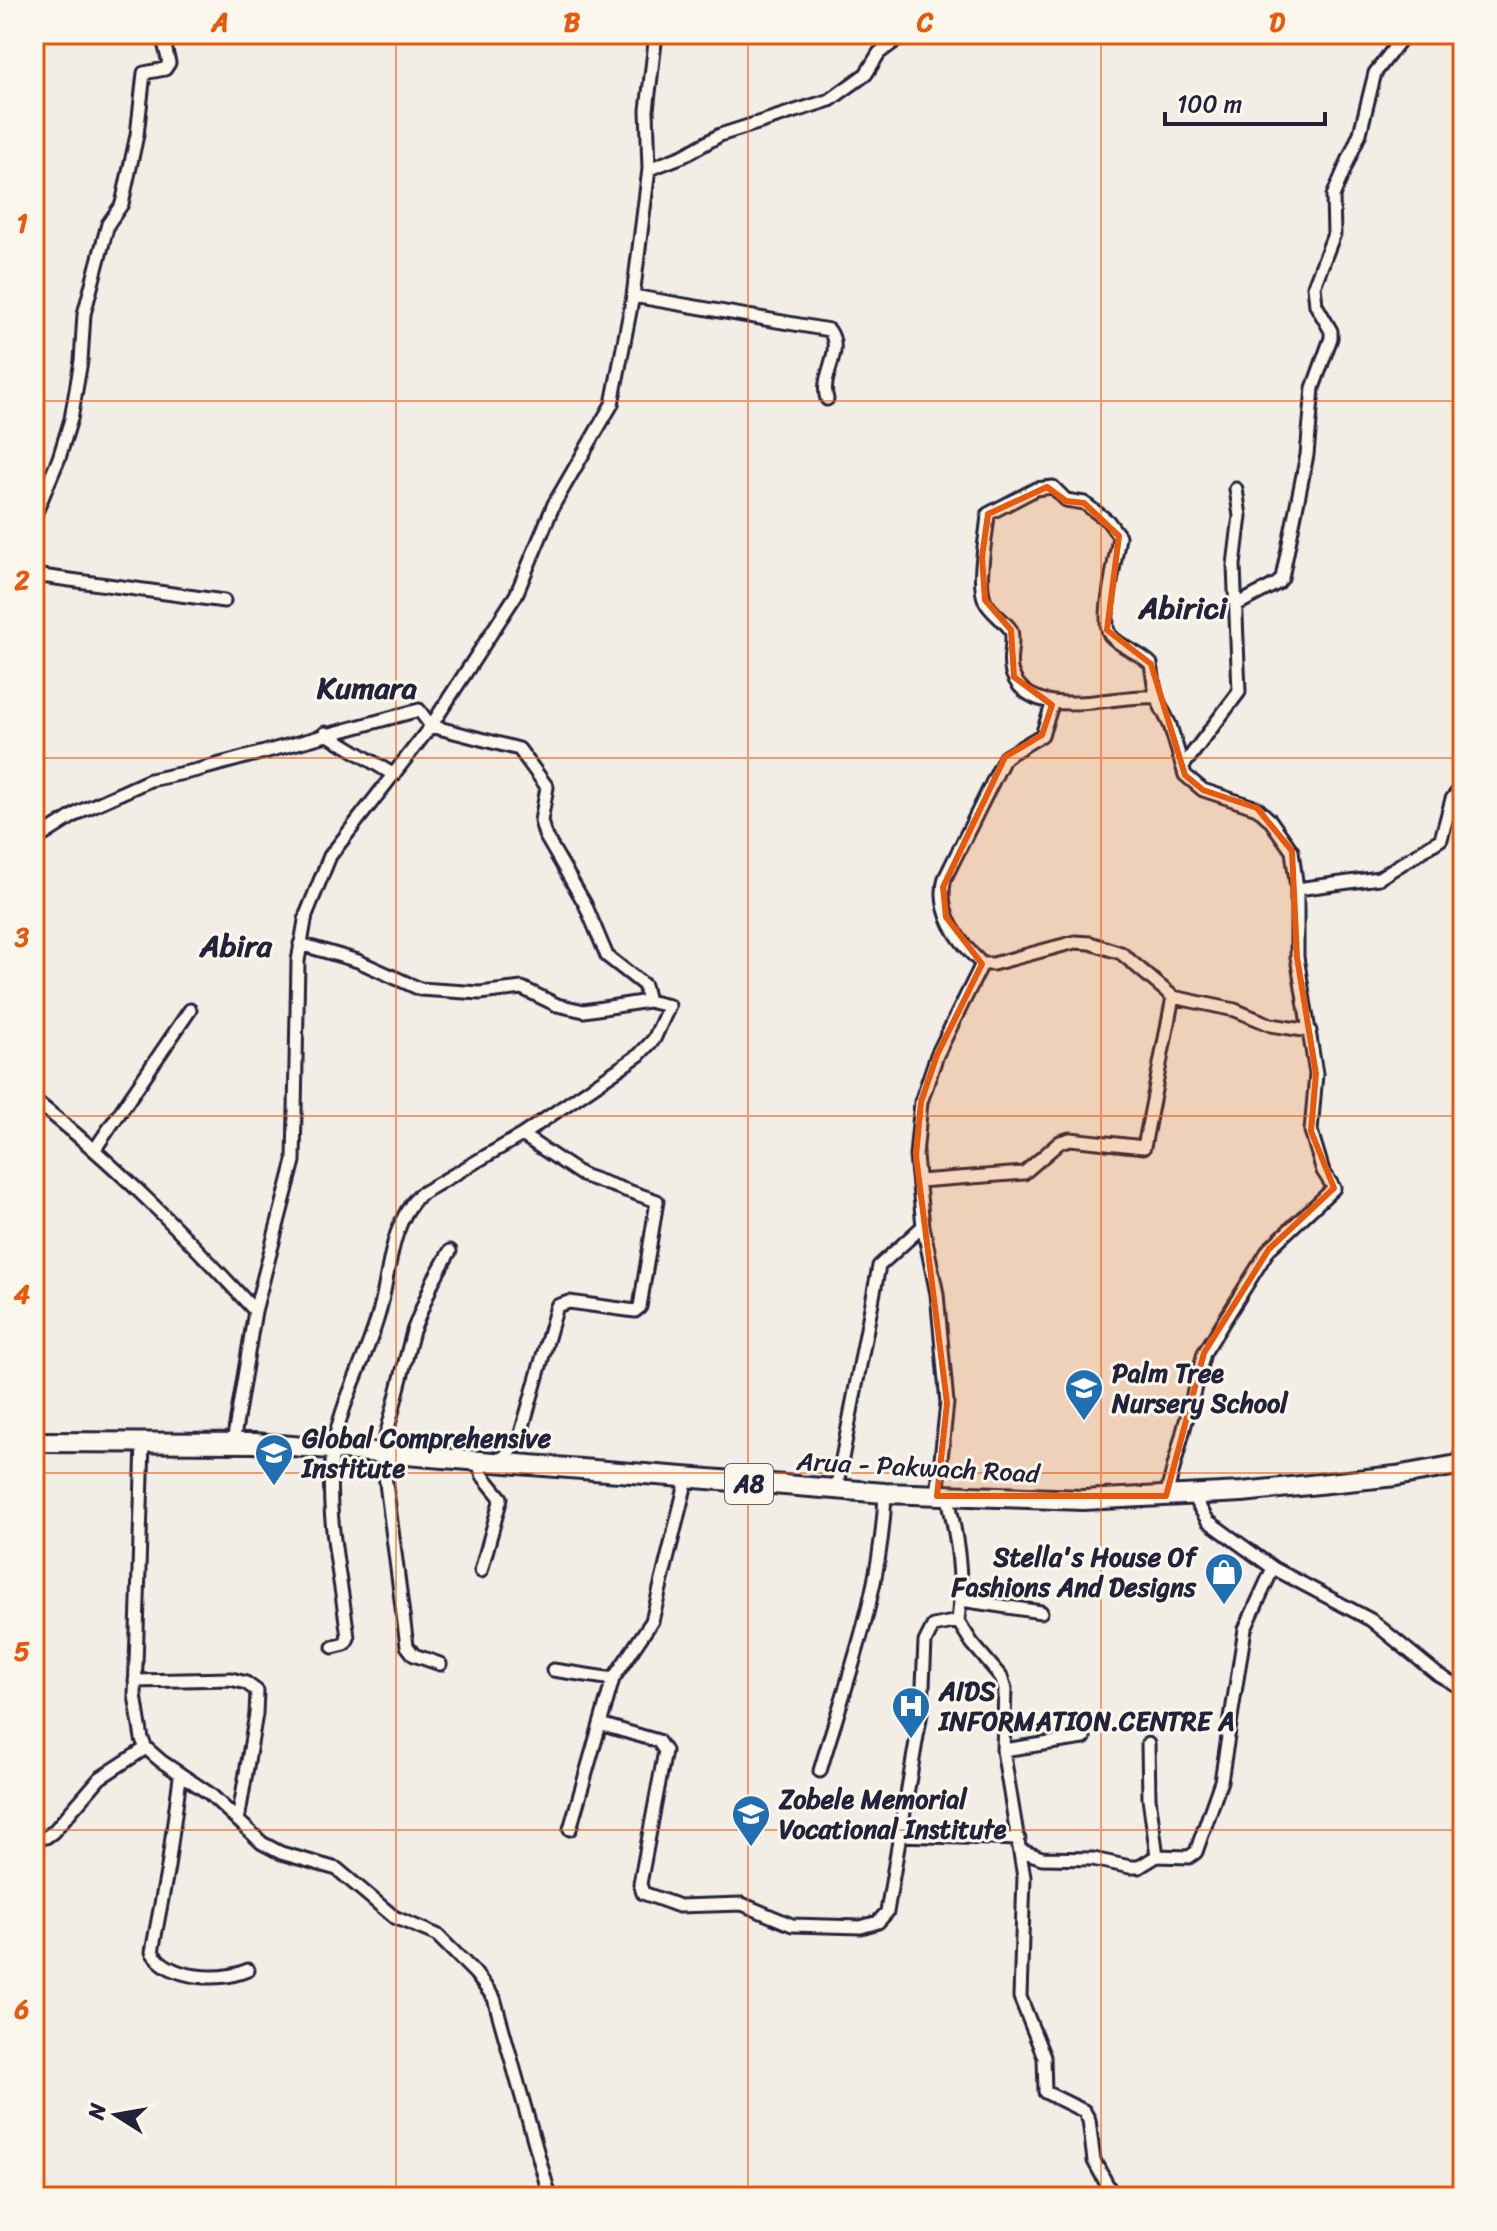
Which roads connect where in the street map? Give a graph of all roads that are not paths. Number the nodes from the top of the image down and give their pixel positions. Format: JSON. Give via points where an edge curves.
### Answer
{"nodes":[{"id":1,"x":162,"y":34,"type":"edge"},
{"id":2,"x":656,"y":34,"type":"edge"},
{"id":3,"x":905,"y":34,"type":"edge"},
{"id":4,"x":1405,"y":34,"type":"edge"},
{"id":5,"x":649,"y":169,"type":"junction"},
{"id":6,"x":633,"y":296,"type":"junction"},
{"id":7,"x":827,"y":399,"type":"dead end"},
{"id":8,"x":1236,"y":489,"type":"dead end"},
{"id":9,"x":34,"y":517,"type":"edge"},
{"id":10,"x":34,"y":575,"type":"edge"},
{"id":11,"x":224,"y":601,"type":"dead end"},
{"id":12,"x":1236,"y":605,"type":"junction"},
{"id":13,"x":1156,"y":697,"type":"junction"},
{"id":14,"x":1053,"y":702,"type":"junction"},
{"id":15,"x":431,"y":726,"type":"junction"},
{"id":16,"x":325,"y":733,"type":"junction"},
{"id":17,"x":1183,"y":766,"type":"junction"},
{"id":18,"x":394,"y":775,"type":"junction"},
{"id":19,"x":1463,"y":785,"type":"edge"},
{"id":20,"x":34,"y":841,"type":"edge"},
{"id":21,"x":1297,"y":889,"type":"junction"},
{"id":22,"x":300,"y":944,"type":"junction"},
{"id":23,"x":982,"y":964,"type":"junction"},
{"id":24,"x":1173,"y":997,"type":"junction"},
{"id":25,"x":648,"y":1001,"type":"junction"},
{"id":26,"x":190,"y":1010,"type":"dead end"},
{"id":27,"x":1310,"y":1031,"type":"junction"},
{"id":28,"x":34,"y":1100,"type":"edge"},
{"id":29,"x":522,"y":1135,"type":"junction"},
{"id":30,"x":95,"y":1149,"type":"junction"},
{"id":31,"x":919,"y":1181,"type":"junction"},
{"id":32,"x":923,"y":1226,"type":"junction"},
{"id":33,"x":450,"y":1251,"type":"dead end"},
{"id":34,"x":255,"y":1311,"type":"junction"},
{"id":35,"x":34,"y":1442,"type":"edge"},
{"id":36,"x":143,"y":1443,"type":"junction"},
{"id":37,"x":233,"y":1443,"type":"junction"},
{"id":38,"x":333,"y":1449,"type":"junction"},
{"id":39,"x":382,"y":1452,"type":"junction"},
{"id":40,"x":1461,"y":1460,"type":"edge"},
{"id":41,"x":477,"y":1461,"type":"junction"},
{"id":42,"x":498,"y":1462,"type":"junction"},
{"id":43,"x":687,"y":1479,"type":"junction"},
{"id":44,"x":836,"y":1490,"type":"junction"},
{"id":45,"x":885,"y":1493,"type":"junction"},
{"id":46,"x":1192,"y":1495,"type":"junction"},
{"id":47,"x":1166,"y":1496,"type":"junction"},
{"id":48,"x":942,"y":1497,"type":"junction"},
{"id":49,"x":1273,"y":1568,"type":"junction"},
{"id":50,"x":481,"y":1571,"type":"dead end"},
{"id":51,"x":961,"y":1600,"type":"junction"},
{"id":52,"x":1041,"y":1612,"type":"dead end"},
{"id":53,"x":958,"y":1621,"type":"junction"},
{"id":54,"x":333,"y":1647,"type":"dead end"},
{"id":55,"x":440,"y":1664,"type":"dead end"},
{"id":56,"x":553,"y":1670,"type":"dead end"},
{"id":57,"x":613,"y":1679,"type":"junction"},
{"id":58,"x":135,"y":1681,"type":"junction"},
{"id":59,"x":1463,"y":1689,"type":"edge"},
{"id":60,"x":600,"y":1724,"type":"junction"},
{"id":61,"x":1084,"y":1738,"type":"dead end"},
{"id":62,"x":1148,"y":1744,"type":"dead end"},
{"id":63,"x":146,"y":1748,"type":"junction"},
{"id":64,"x":1003,"y":1750,"type":"junction"},
{"id":65,"x":820,"y":1771,"type":"dead end"},
{"id":66,"x":180,"y":1777,"type":"junction"},
{"id":67,"x":238,"y":1820,"type":"junction"},
{"id":68,"x":570,"y":1829,"type":"dead end"},
{"id":69,"x":900,"y":1835,"type":"junction"},
{"id":70,"x":34,"y":1838,"type":"edge"},
{"id":71,"x":1020,"y":1845,"type":"junction"},
{"id":72,"x":1157,"y":1856,"type":"junction"},
{"id":73,"x":248,"y":1970,"type":"dead end"},
{"id":74,"x":550,"y":2197,"type":"edge"},
{"id":75,"x":1114,"y":2197,"type":"edge"}],
"edges":[{"from":1,"to":9,"type":"street","via":[[169,63],[165,69],[144,73],[122,204],[108,224],[84,314],[68,428]]},
{"from":2,"to":5,"type":"street","via":[[647,110]]},
{"from":3,"to":5,"type":"street","via":[[879,53],[866,74],[830,100],[720,135]]},
{"from":4,"to":12,"type":"street","via":[[1375,73],[1360,133],[1333,196],[1334,234],[1314,286],[1316,305],[1331,338],[1313,388],[1307,455],[1282,578]]},
{"from":5,"to":6,"type":"street"},
{"from":6,"to":7,"type":"street","via":[[829,330],[835,348]]},
{"from":6,"to":15,"type":"street","via":[[611,407],[554,504],[516,595]]},
{"from":8,"to":12,"type":"street"},
{"from":10,"to":11,"type":"street"},
{"from":12,"to":17,"type":"street","via":[[1239,692]]},
{"from":13,"to":14,"type":"street","via":[[1138,695],[1092,705]]},
{"from":13,"to":14,"type":"street","via":[[1151,664],[1107,630],[1119,536],[1084,503],[1066,500],[1047,487],[988,514],[982,557],[985,600],[1013,637],[1014,677],[1032,695]]},
{"from":13,"to":17,"type":"street"},
{"from":14,"to":23,"type":"street","via":[[1042,735],[1005,757],[943,887],[946,917]]},
{"from":15,"to":16,"type":"street","via":[[417,709]]},
{"from":15,"to":18,"type":"street"},
{"from":15,"to":25,"type":"street","via":[[519,749],[526,756],[547,788],[541,821],[545,835],[585,904],[602,949],[644,985]]},
{"from":16,"to":18,"type":"street"},
{"from":16,"to":20,"type":"street","via":[[131,786]]},
{"from":17,"to":21,"type":"street","via":[[1191,783],[1244,803],[1270,820],[1292,851]]},
{"from":18,"to":22,"type":"street","via":[[330,856],[309,905]]},
{"from":19,"to":21,"type":"street","via":[[1452,799],[1441,839],[1379,878]]},
{"from":21,"to":27,"type":"street","via":[[1297,957]]},
{"from":22,"to":25,"type":"street","via":[[420,989],[480,993],[522,988],[584,1011]]},
{"from":22,"to":34,"type":"street","via":[[296,1145]]},
{"from":23,"to":24,"type":"street","via":[[1090,943],[1121,953]]},
{"from":23,"to":31,"type":"street","via":[[937,1055],[921,1102]]},
{"from":24,"to":27,"type":"street"},
{"from":24,"to":31,"type":"street","via":[[1144,1147],[1070,1139],[1024,1173]]},
{"from":25,"to":29,"type":"street","via":[[669,1006],[646,1048]]},
{"from":26,"to":30,"type":"street"},
{"from":27,"to":47,"type":"street","via":[[1316,1074],[1311,1131],[1333,1190],[1269,1249],[1204,1353]]},
{"from":28,"to":30,"type":"street"},
{"from":29,"to":38,"type":"street","via":[[431,1187],[408,1207]]},
{"from":29,"to":42,"type":"street","via":[[582,1175],[657,1201],[640,1308],[569,1302],[557,1306],[519,1442]]},
{"from":30,"to":34,"type":"street"},
{"from":31,"to":32,"type":"street"},
{"from":32,"to":44,"type":"street","via":[[879,1266]]},
{"from":32,"to":48,"type":"street","via":[[937,1294],[947,1403]]},
{"from":33,"to":39,"type":"street","via":[[413,1331]]},
{"from":34,"to":37,"type":"street"},
{"from":35,"to":36,"type":"main road","name":"Arua - Pakwach Road","number":"A8"},
{"from":36,"to":37,"type":"main road","name":"Arua - Pakwach Road","number":"A8"},
{"from":36,"to":58,"type":"street"},
{"from":37,"to":38,"type":"main road","name":"Arua - Pakwach Road","number":"A8"},
{"from":38,"to":39,"type":"main road","name":"Arua - Pakwach Road","number":"A8"},
{"from":38,"to":54,"type":"street","via":[[332,1525],[348,1636],[345,1644]]},
{"from":39,"to":41,"type":"main road","name":"Arua - Pakwach Road","number":"A8"},
{"from":39,"to":55,"type":"street","via":[[407,1646],[414,1655]]},
{"from":40,"to":46,"type":"main road","name":"Arua - Pakwach Road","number":"A8","via":[[1396,1476]]},
{"from":41,"to":42,"type":"main road","name":"Arua - Pakwach Road","number":"A8"},
{"from":41,"to":50,"type":"street","via":[[501,1498]]},
{"from":42,"to":43,"type":"main road","name":"Arua - Pakwach Road","number":"A8"},
{"from":43,"to":44,"type":"main road","name":"Arua - Pakwach Road","number":"A8"},
{"from":43,"to":57,"type":"street","via":[[652,1620]]},
{"from":44,"to":45,"type":"main road","name":"Arua - Pakwach Road","number":"A8"},
{"from":45,"to":48,"type":"main road","name":"Arua - Pakwach Road","number":"A8"},
{"from":45,"to":65,"type":"street","via":[[884,1536],[865,1630]]},
{"from":46,"to":47,"type":"main road","name":"Arua - Pakwach Road","number":"A8"},
{"from":46,"to":49,"type":"street","via":[[1208,1521]]},
{"from":47,"to":48,"type":"main road","name":"Arua - Pakwach Road","number":"A8"},
{"from":48,"to":51,"type":"street","via":[[959,1551]]},
{"from":49,"to":59,"type":"street","via":[[1371,1620]]},
{"from":49,"to":72,"type":"street","via":[[1245,1629],[1221,1781],[1196,1852],[1189,1857]]},
{"from":51,"to":52,"type":"street"},
{"from":51,"to":53,"type":"street"},
{"from":53,"to":64,"type":"street","via":[[1003,1682]]},
{"from":53,"to":69,"type":"street","via":[[933,1626],[925,1642],[922,1707]]},
{"from":56,"to":57,"type":"street"},
{"from":57,"to":60,"type":"street"},
{"from":58,"to":63,"type":"street","via":[[138,1728]]},
{"from":58,"to":67,"type":"street","via":[[231,1679],[256,1689]]},
{"from":60,"to":68,"type":"street"},
{"from":60,"to":69,"type":"street","via":[[658,1741],[665,1751],[640,1884],[651,1898],[688,1907],[742,1904],[792,1925],[861,1927],[878,1922],[887,1912]]},
{"from":61,"to":64,"type":"street"},
{"from":62,"to":72,"type":"street"},
{"from":63,"to":66,"type":"street"},
{"from":63,"to":70,"type":"street","via":[[100,1778],[49,1835]]},
{"from":64,"to":71,"type":"street"},
{"from":66,"to":67,"type":"street"},
{"from":66,"to":73,"type":"street","via":[[152,1952],[181,1973],[219,1977]]},
{"from":67,"to":74,"type":"street","via":[[275,1851],[337,1869],[394,1917],[427,1930],[455,1951],[494,1998]]},
{"from":69,"to":71,"type":"street"},
{"from":71,"to":72,"type":"street","via":[[1042,1858],[1093,1859],[1130,1867]]},
{"from":71,"to":75,"type":"street","via":[[1020,2001],[1044,2057],[1045,2092],[1084,2111],[1094,2161]]}]}
